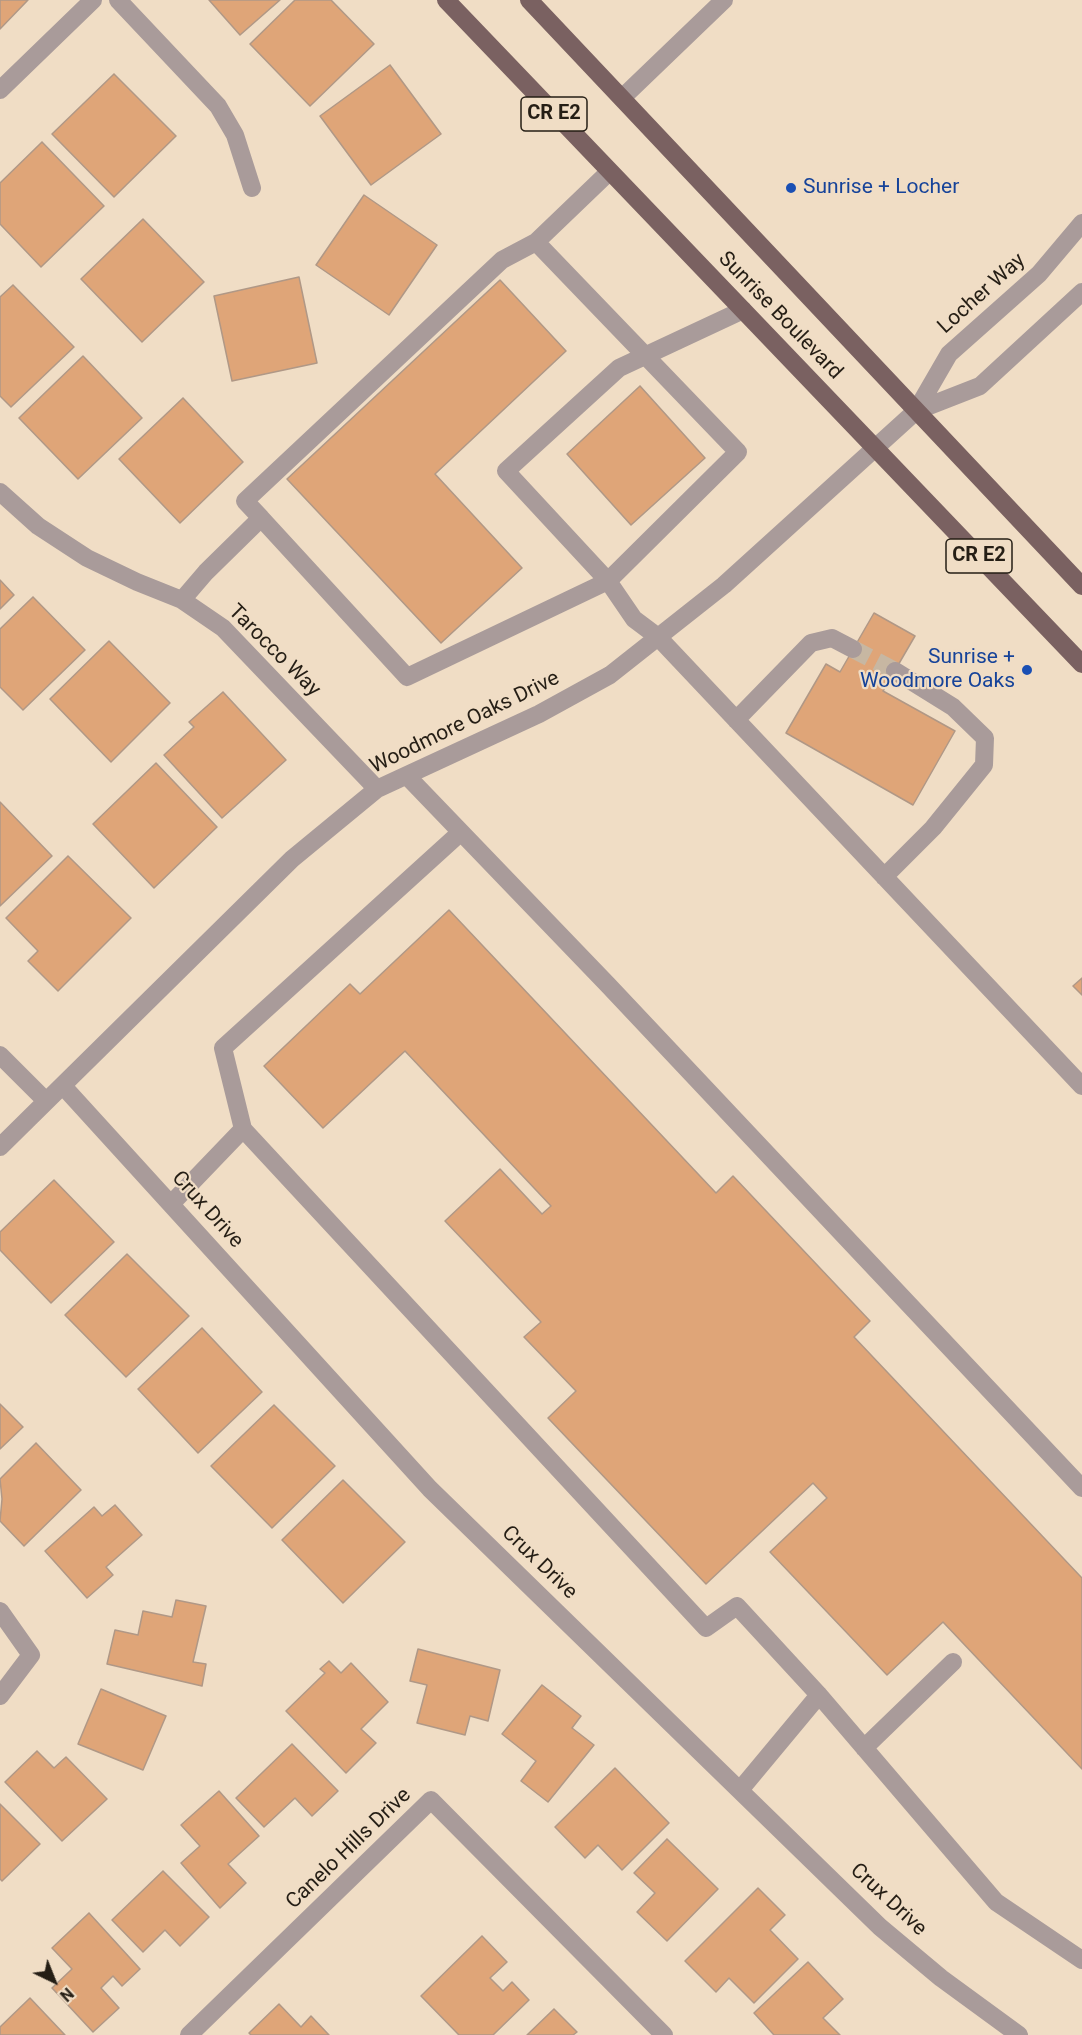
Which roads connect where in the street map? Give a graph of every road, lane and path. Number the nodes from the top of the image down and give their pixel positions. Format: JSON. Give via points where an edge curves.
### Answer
{"nodes":[{"id":1,"x":93,"y":0,"type":"edge"},
{"id":2,"x":118,"y":0,"type":"edge"},
{"id":3,"x":446,"y":0,"type":"edge"},
{"id":4,"x":529,"y":0,"type":"edge"},
{"id":5,"x":724,"y":0,"type":"edge"},
{"id":6,"x":0,"y":90,"type":"edge"},
{"id":7,"x":622,"y":98,"type":"junction"},
{"id":8,"x":609,"y":172,"type":"junction"},
{"id":9,"x":252,"y":188,"type":"dead end"},
{"id":10,"x":1082,"y":223,"type":"edge"},
{"id":11,"x":536,"y":242,"type":"junction"},
{"id":12,"x":1082,"y":292,"type":"edge"},
{"id":13,"x":743,"y":310,"type":"junction"},
{"id":14,"x":647,"y":355,"type":"junction"},
{"id":15,"x":916,"y":411,"type":"junction"},
{"id":16,"x":876,"y":448,"type":"junction"},
{"id":17,"x":0,"y":492,"type":"edge"},
{"id":18,"x":261,"y":518,"type":"junction"},
{"id":19,"x":608,"y":581,"type":"junction"},
{"id":20,"x":1082,"y":586,"type":"edge"},
{"id":21,"x":182,"y":600,"type":"junction"},
{"id":22,"x":658,"y":637,"type":"junction"},
{"id":23,"x":853,"y":649,"type":"tunnel mouth"},
{"id":24,"x":1082,"y":664,"type":"edge"},
{"id":25,"x":895,"y":670,"type":"tunnel mouth"},
{"id":26,"x":736,"y":720,"type":"junction"},
{"id":27,"x":407,"y":776,"type":"junction"},
{"id":28,"x":377,"y":789,"type":"junction"},
{"id":29,"x":461,"y":832,"type":"junction"},
{"id":30,"x":884,"y":877,"type":"junction"},
{"id":31,"x":0,"y":1055,"type":"edge"},
{"id":32,"x":63,"y":1086,"type":"junction"},
{"id":33,"x":1082,"y":1086,"type":"edge"},
{"id":34,"x":46,"y":1101,"type":"junction"},
{"id":35,"x":243,"y":1129,"type":"junction"},
{"id":36,"x":0,"y":1147,"type":"edge"},
{"id":37,"x":171,"y":1203,"type":"junction"},
{"id":38,"x":1082,"y":1488,"type":"edge"},
{"id":39,"x":0,"y":1611,"type":"edge"},
{"id":40,"x":953,"y":1662,"type":"dead end"},
{"id":41,"x":819,"y":1695,"type":"junction"},
{"id":42,"x":0,"y":1696,"type":"edge"},
{"id":43,"x":864,"y":1748,"type":"junction"},
{"id":44,"x":740,"y":1790,"type":"junction"},
{"id":45,"x":1082,"y":1960,"type":"edge"},
{"id":46,"x":189,"y":2035,"type":"edge"},
{"id":47,"x":664,"y":2035,"type":"edge"},
{"id":48,"x":1019,"y":2035,"type":"edge"}],
"edges":[{"from":1,"to":6,"type":"street"},
{"from":2,"to":9,"type":"street","via":[[218,106],[235,135]]},
{"from":3,"to":8,"type":"main road","name":"Sunrise Boulevard","number":"CR E2"},
{"from":4,"to":7,"type":"main road","name":"Sunrise Boulevard","number":"CR E2"},
{"from":5,"to":7,"type":"street"},
{"from":7,"to":15,"type":"main road","name":"Sunrise Boulevard","number":"CR E2"},
{"from":8,"to":11,"type":"street"},
{"from":8,"to":13,"type":"main road","name":"Sunrise Boulevard","number":"CR E2"},
{"from":10,"to":15,"type":"street","name":"Locher Way","via":[[1039,274],[949,354]]},
{"from":11,"to":14,"type":"street"},
{"from":11,"to":18,"type":"street","via":[[502,260],[244,501]]},
{"from":12,"to":15,"type":"street","via":[[980,386]]},
{"from":13,"to":14,"type":"street"},
{"from":13,"to":16,"type":"main road","name":"Sunrise Boulevard","number":"CR E2"},
{"from":14,"to":19,"type":"street","via":[[738,452]]},
{"from":14,"to":19,"type":"street","via":[[619,368],[506,471]]},
{"from":15,"to":16,"type":"street","name":"Woodmore Oaks Drive"},
{"from":15,"to":20,"type":"main road","name":"Sunrise Boulevard","number":"CR E2"},
{"from":16,"to":22,"type":"street","name":"Woodmore Oaks Drive","via":[[724,585]]},
{"from":16,"to":24,"type":"main road","name":"Sunrise Boulevard","number":"CR E2"},
{"from":17,"to":21,"type":"street","name":"Tarocco Way","via":[[38,526],[87,558]]},
{"from":18,"to":19,"type":"street","via":[[407,677]]},
{"from":18,"to":21,"type":"street"},
{"from":19,"to":22,"type":"street","via":[[634,619]]},
{"from":21,"to":28,"type":"street","name":"Tarocco Way","via":[[223,628]]},
{"from":22,"to":26,"type":"street"},
{"from":22,"to":27,"type":"street","name":"Woodmore Oaks Drive","via":[[610,675],[539,714]]},
{"from":23,"to":26,"type":"street","via":[[832,638],[811,643]]},
{"from":25,"to":30,"type":"street","via":[[953,707],[985,738],[984,765],[933,828]]},
{"from":26,"to":30,"type":"street"},
{"from":27,"to":28,"type":"street","name":"Woodmore Oaks Drive"},
{"from":27,"to":29,"type":"street"},
{"from":28,"to":32,"type":"street","name":"Woodmore Oaks Drive","via":[[292,859]]},
{"from":29,"to":35,"type":"street","via":[[223,1048]]},
{"from":29,"to":38,"type":"street"},
{"from":30,"to":33,"type":"street"},
{"from":31,"to":34,"type":"street"},
{"from":32,"to":34,"type":"street","name":"Woodmore Oaks Drive"},
{"from":32,"to":37,"type":"street","name":"Crux Drive"},
{"from":34,"to":36,"type":"street","name":"Woodmore Oaks Drive"},
{"from":35,"to":37,"type":"street"},
{"from":35,"to":41,"type":"street","via":[[706,1628],[737,1606]]},
{"from":37,"to":44,"type":"street","name":"Crux Drive","via":[[430,1489]]},
{"from":39,"to":42,"type":"street","via":[[31,1655]]},
{"from":40,"to":43,"type":"street"},
{"from":41,"to":43,"type":"street"},
{"from":41,"to":44,"type":"street"},
{"from":43,"to":45,"type":"street","via":[[996,1902]]},
{"from":44,"to":48,"type":"street","name":"Crux Drive","via":[[880,1927]]},
{"from":46,"to":47,"type":"street","name":"Canelo Hills Drive","via":[[432,1800]]}]}
